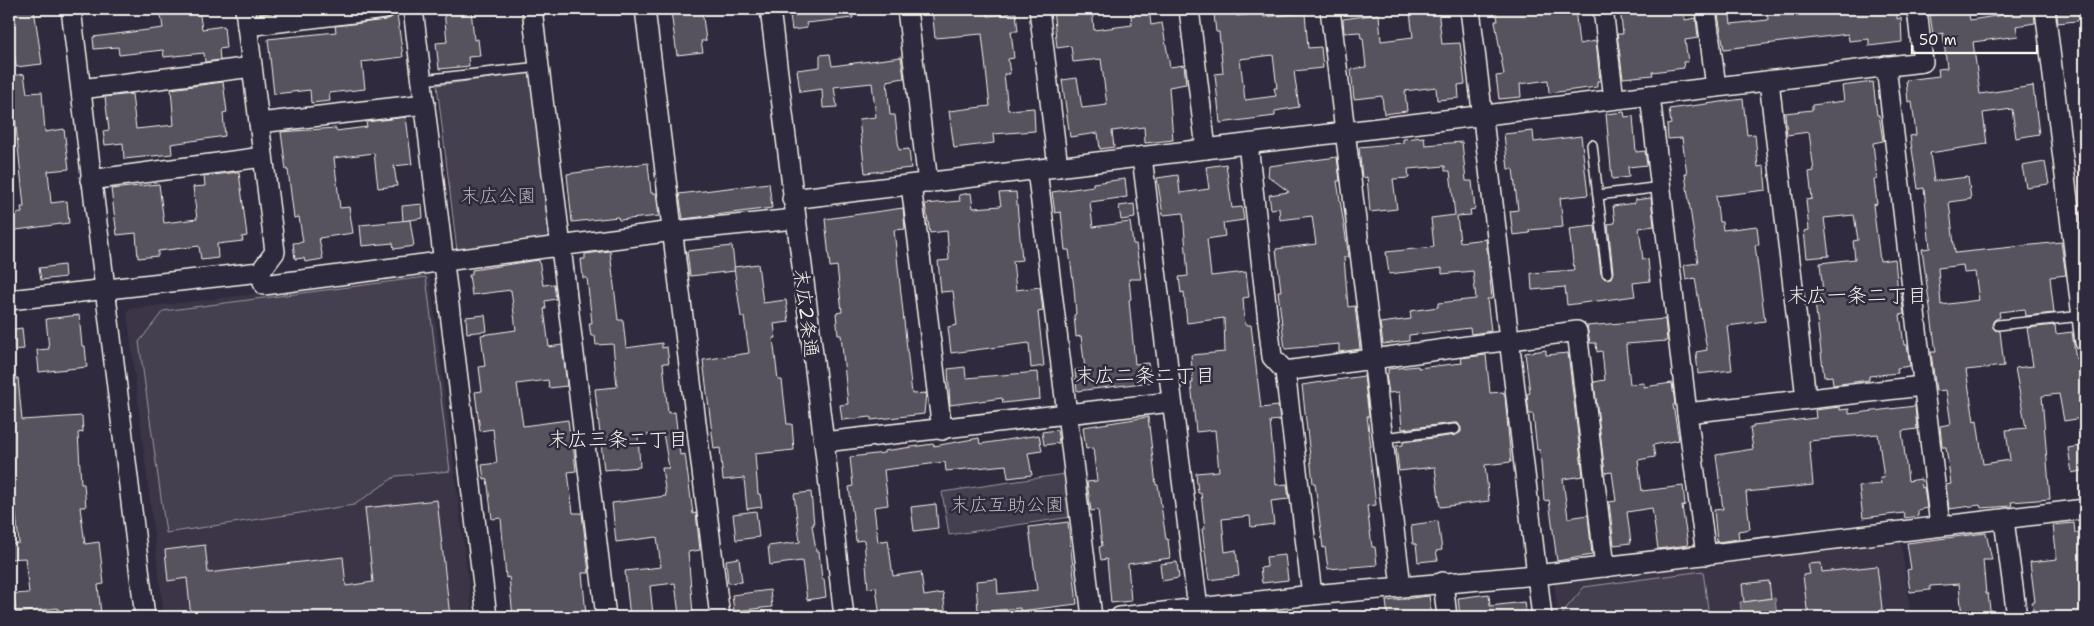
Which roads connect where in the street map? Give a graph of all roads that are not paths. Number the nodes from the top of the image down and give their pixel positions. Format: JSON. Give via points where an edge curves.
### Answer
{"nodes":[{"id":1,"x":71,"y":9,"type":"edge"},
{"id":2,"x":385,"y":9,"type":"edge"},
{"id":3,"x":412,"y":9,"type":"edge"},
{"id":4,"x":532,"y":9,"type":"edge"},
{"id":5,"x":645,"y":9,"type":"edge"},
{"id":6,"x":770,"y":9,"type":"edge"},
{"id":7,"x":907,"y":9,"type":"edge"},
{"id":8,"x":1039,"y":9,"type":"edge"},
{"id":9,"x":1189,"y":9,"type":"edge"},
{"id":10,"x":1330,"y":9,"type":"edge"},
{"id":11,"x":1470,"y":9,"type":"edge"},
{"id":12,"x":1603,"y":9,"type":"edge"},
{"id":13,"x":1706,"y":9,"type":"edge"},
{"id":14,"x":1917,"y":9,"type":"edge"},
{"id":15,"x":2045,"y":9,"type":"edge"},
{"id":16,"x":246,"y":17,"type":"edge"},
{"id":17,"x":1886,"y":66,"type":"junction"},
{"id":18,"x":252,"y":67,"type":"junction"},
{"id":19,"x":539,"y":67,"type":"junction"},
{"id":20,"x":422,"y":80,"type":"junction"},
{"id":21,"x":1769,"y":80,"type":"junction"},
{"id":22,"x":1716,"y":87,"type":"junction"},
{"id":23,"x":81,"y":89,"type":"junction"},
{"id":24,"x":1650,"y":95,"type":"junction"},
{"id":25,"x":1614,"y":99,"type":"junction"},
{"id":26,"x":425,"y":104,"type":"junction"},
{"id":27,"x":1483,"y":115,"type":"junction"},
{"id":28,"x":259,"y":123,"type":"junction"},
{"id":29,"x":1346,"y":133,"type":"junction"},
{"id":30,"x":1248,"y":144,"type":"junction"},
{"id":31,"x":1592,"y":145,"type":"dead end"},
{"id":32,"x":1206,"y":149,"type":"junction"},
{"id":33,"x":263,"y":157,"type":"junction"},
{"id":34,"x":1142,"y":157,"type":"junction"},
{"id":35,"x":1058,"y":167,"type":"junction"},
{"id":36,"x":1037,"y":170,"type":"junction"},
{"id":37,"x":90,"y":180,"type":"junction"},
{"id":38,"x":919,"y":184,"type":"junction"},
{"id":39,"x":1661,"y":187,"type":"junction"},
{"id":40,"x":1598,"y":195,"type":"junction"},
{"id":41,"x":792,"y":199,"type":"junction"},
{"id":42,"x":795,"y":219,"type":"junction"},
{"id":43,"x":673,"y":231,"type":"junction"},
{"id":44,"x":562,"y":247,"type":"junction"},
{"id":45,"x":443,"y":262,"type":"junction"},
{"id":46,"x":260,"y":272,"type":"junction"},
{"id":47,"x":1607,"y":272,"type":"dead end"},
{"id":48,"x":104,"y":289,"type":"junction"},
{"id":49,"x":9,"y":300,"type":"edge"},
{"id":50,"x":2082,"y":316,"type":"junction"},
{"id":51,"x":1998,"y":325,"type":"dead end"},
{"id":52,"x":1509,"y":341,"type":"junction"},
{"id":53,"x":2085,"y":342,"type":"edge"},
{"id":54,"x":1374,"y":358,"type":"junction"},
{"id":55,"x":1285,"y":371,"type":"junction"},
{"id":56,"x":1922,"y":386,"type":"junction"},
{"id":57,"x":1806,"y":398,"type":"junction"},
{"id":58,"x":1171,"y":402,"type":"junction"},
{"id":59,"x":1687,"y":413,"type":"junction"},
{"id":60,"x":1066,"y":415,"type":"junction"},
{"id":61,"x":1454,"y":429,"type":"dead end"},
{"id":62,"x":942,"y":430,"type":"junction"},
{"id":63,"x":1383,"y":438,"type":"junction"},
{"id":64,"x":824,"y":442,"type":"junction"},
{"id":65,"x":2085,"y":509,"type":"edge"},
{"id":66,"x":2004,"y":520,"type":"junction"},
{"id":67,"x":1940,"y":526,"type":"junction"},
{"id":68,"x":1706,"y":555,"type":"junction"},
{"id":69,"x":1605,"y":567,"type":"junction"},
{"id":70,"x":1536,"y":575,"type":"junction"},
{"id":71,"x":1443,"y":582,"type":"junction"},
{"id":72,"x":1401,"y":586,"type":"junction"},
{"id":73,"x":1312,"y":595,"type":"junction"},
{"id":74,"x":1198,"y":609,"type":"junction"},
{"id":75,"x":145,"y":617,"type":"edge"},
{"id":76,"x":487,"y":617,"type":"edge"},
{"id":77,"x":606,"y":617,"type":"edge"},
{"id":78,"x":720,"y":617,"type":"edge"},
{"id":79,"x":844,"y":617,"type":"edge"},
{"id":80,"x":1092,"y":617,"type":"edge"},
{"id":81,"x":1120,"y":617,"type":"edge"},
{"id":82,"x":1447,"y":617,"type":"edge"},
{"id":83,"x":1542,"y":617,"type":"edge"},
{"id":84,"x":2016,"y":617,"type":"edge"}],
"edges":[{"from":1,"to":23,"type":"street"},
{"from":2,"to":16,"type":"street"},
{"from":3,"to":20,"type":"street"},
{"from":4,"to":19,"type":"street"},
{"from":5,"to":43,"type":"street"},
{"from":6,"to":41,"type":"street","name":"末広2条通"},
{"from":7,"to":38,"type":"street"},
{"from":8,"to":35,"type":"street"},
{"from":9,"to":32,"type":"street"},
{"from":10,"to":29,"type":"street"},
{"from":11,"to":27,"type":"street"},
{"from":12,"to":25,"type":"street"},
{"from":13,"to":22,"type":"street"},
{"from":14,"to":17,"type":"street","via":[[1923,62]]},
{"from":15,"to":50,"type":"street"},
{"from":16,"to":18,"type":"street"},
{"from":17,"to":21,"type":"street"},
{"from":17,"to":56,"type":"street"},
{"from":18,"to":23,"type":"street"},
{"from":18,"to":28,"type":"street"},
{"from":19,"to":20,"type":"lane"},
{"from":19,"to":44,"type":"street"},
{"from":20,"to":26,"type":"street"},
{"from":21,"to":22,"type":"street"},
{"from":21,"to":57,"type":"street"},
{"from":22,"to":24,"type":"street"},
{"from":23,"to":37,"type":"street"},
{"from":24,"to":25,"type":"street"},
{"from":24,"to":39,"type":"street"},
{"from":25,"to":27,"type":"street"},
{"from":26,"to":28,"type":"street"},
{"from":26,"to":45,"type":"street"},
{"from":27,"to":29,"type":"street"},
{"from":27,"to":52,"type":"street"},
{"from":28,"to":33,"type":"street"},
{"from":29,"to":30,"type":"street"},
{"from":29,"to":54,"type":"street"},
{"from":30,"to":32,"type":"street"},
{"from":30,"to":55,"type":"street","via":[[1272,357]]},
{"from":31,"to":40,"type":"lane"},
{"from":32,"to":34,"type":"street"},
{"from":33,"to":37,"type":"street"},
{"from":33,"to":46,"type":"street","via":[[275,252]]},
{"from":34,"to":35,"type":"street"},
{"from":34,"to":58,"type":"street"},
{"from":35,"to":36,"type":"street"},
{"from":36,"to":38,"type":"street"},
{"from":36,"to":60,"type":"street"},
{"from":37,"to":48,"type":"street"},
{"from":38,"to":41,"type":"street"},
{"from":38,"to":62,"type":"street"},
{"from":39,"to":40,"type":"lane"},
{"from":39,"to":59,"type":"street"},
{"from":40,"to":47,"type":"lane"},
{"from":41,"to":42,"type":"street","name":"末広2条通"},
{"from":42,"to":43,"type":"street"},
{"from":42,"to":64,"type":"street","name":"末広2条通"},
{"from":43,"to":44,"type":"street"},
{"from":43,"to":78,"type":"street"},
{"from":44,"to":45,"type":"street"},
{"from":44,"to":77,"type":"street"},
{"from":45,"to":46,"type":"street","via":[[264,285]]},
{"from":45,"to":76,"type":"street"},
{"from":46,"to":48,"type":"street"},
{"from":48,"to":49,"type":"street"},
{"from":48,"to":75,"type":"street"},
{"from":50,"to":51,"type":"lane"},
{"from":50,"to":53,"type":"street"},
{"from":52,"to":54,"type":"street"},
{"from":52,"to":69,"type":"street","via":[[1577,331]]},
{"from":52,"to":70,"type":"street"},
{"from":54,"to":55,"type":"street"},
{"from":54,"to":63,"type":"street"},
{"from":55,"to":73,"type":"street"},
{"from":56,"to":57,"type":"street"},
{"from":56,"to":67,"type":"street"},
{"from":57,"to":59,"type":"street"},
{"from":58,"to":60,"type":"street"},
{"from":58,"to":74,"type":"street"},
{"from":59,"to":68,"type":"street"},
{"from":60,"to":62,"type":"street"},
{"from":60,"to":80,"type":"street"},
{"from":61,"to":63,"type":"lane"},
{"from":62,"to":64,"type":"street"},
{"from":63,"to":72,"type":"street"},
{"from":64,"to":79,"type":"street","name":"末広2条通"},
{"from":65,"to":66,"type":"street"},
{"from":66,"to":67,"type":"street"},
{"from":66,"to":84,"type":"street"},
{"from":67,"to":68,"type":"street"},
{"from":68,"to":69,"type":"street"},
{"from":69,"to":70,"type":"street"},
{"from":70,"to":71,"type":"street"},
{"from":70,"to":83,"type":"street"},
{"from":71,"to":72,"type":"street"},
{"from":71,"to":82,"type":"street"},
{"from":72,"to":73,"type":"street"},
{"from":73,"to":74,"type":"street"},
{"from":74,"to":81,"type":"street"}]}
